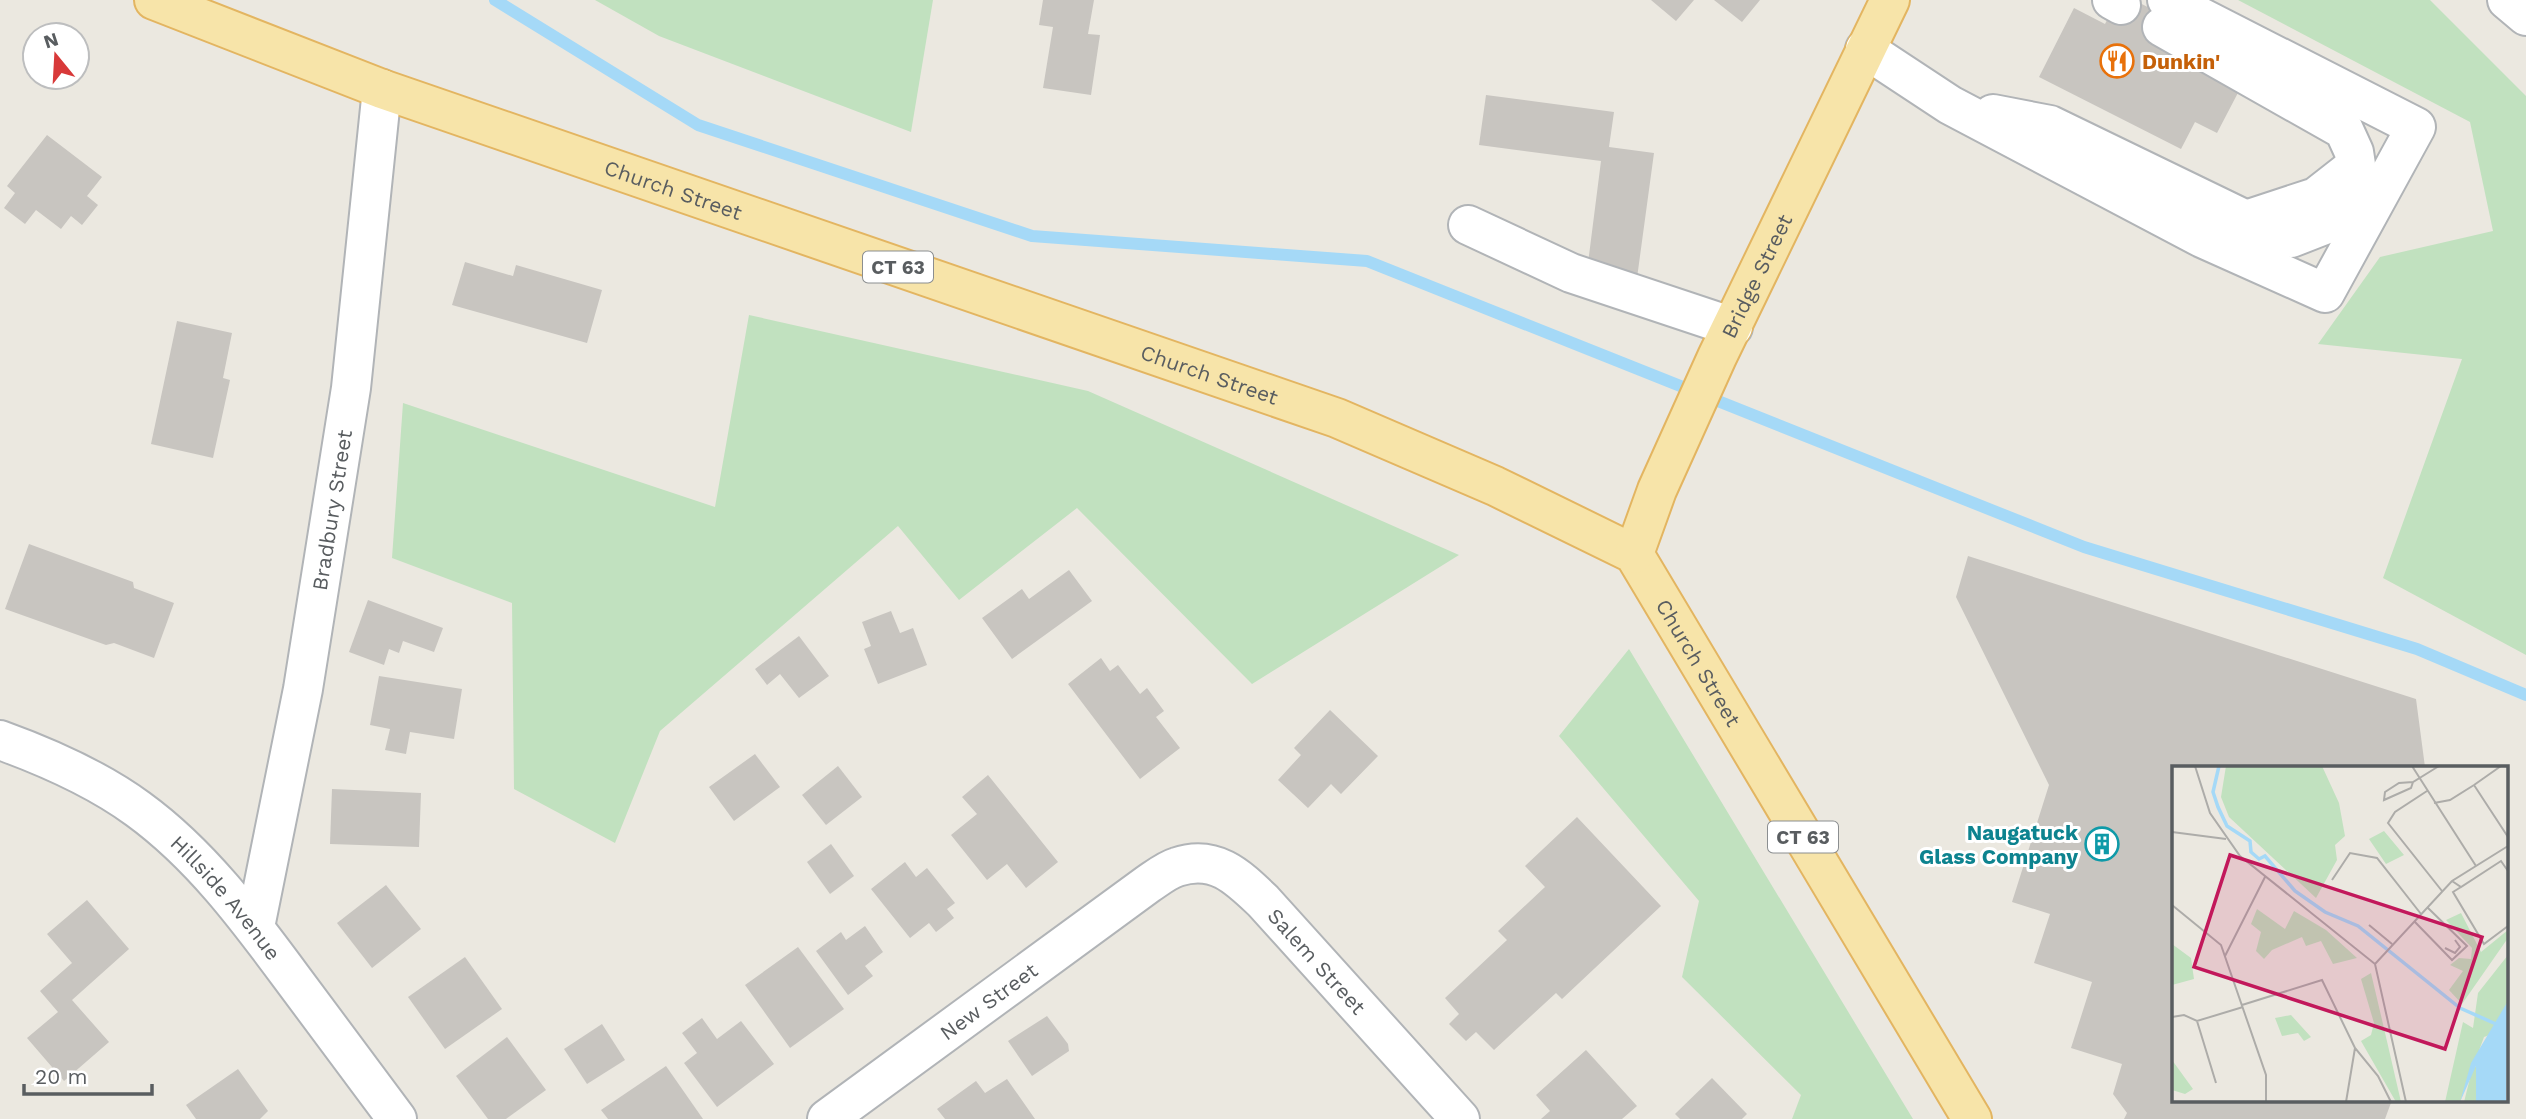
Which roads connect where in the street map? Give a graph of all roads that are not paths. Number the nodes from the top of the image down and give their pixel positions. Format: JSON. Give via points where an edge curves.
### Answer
{"nodes":[{"id":1,"x":153,"y":0,"type":"edge"},
{"id":2,"x":1890,"y":0,"type":"edge"},
{"id":3,"x":2507,"y":0,"type":"edge"},
{"id":4,"x":2165,"y":13,"type":"edge"},
{"id":5,"x":2526,"y":16,"type":"edge"},
{"id":6,"x":1865,"y":48,"type":"junction"},
{"id":7,"x":382,"y":89,"type":"junction"},
{"id":8,"x":1950,"y":105,"type":"junction"},
{"id":9,"x":1468,"y":225,"type":"dead end"},
{"id":10,"x":1725,"y":342,"type":"junction"},
{"id":11,"x":1633,"y":554,"type":"junction"},
{"id":12,"x":0,"y":740,"type":"edge"},
{"id":13,"x":1148,"y":884,"type":"joint"},
{"id":14,"x":255,"y":927,"type":"junction"},
{"id":15,"x":397,"y":1119,"type":"edge"},
{"id":16,"x":827,"y":1119,"type":"edge"},
{"id":17,"x":1461,"y":1119,"type":"edge"},
{"id":18,"x":1972,"y":1119,"type":"edge"}],
"edges":[{"from":1,"to":7,"type":"main road","name":"Church Street","number":"CT 63"},
{"from":2,"to":6,"type":"main road","name":"Bridge Street"},
{"from":3,"to":5,"type":"street"},
{"from":4,"to":8,"type":"street","via":[[2344,130],[2356,165],[2332,222],[2291,237],[2246,220],[2050,125]]},
{"from":4,"to":8,"type":"street","via":[[2416,127],[2325,293],[2202,238]]},
{"from":6,"to":8,"type":"street"},
{"from":6,"to":10,"type":"main road","name":"Bridge Street"},
{"from":7,"to":11,"type":"main road","name":"Church Street","number":"CT 63","via":[[1337,418],[1495,486]]},
{"from":7,"to":14,"type":"street","name":"Bradbury Street","via":[[352,388],[303,690]]},
{"from":9,"to":10,"type":"street"},
{"from":10,"to":11,"type":"main road","name":"Bridge Street"},
{"from":11,"to":18,"type":"main road","name":"Church Street","number":"CT 63"},
{"from":12,"to":14,"type":"street","name":"Hillside Avenue","via":[[90,780],[138,808],[180,844]]},
{"from":13,"to":16,"type":"street","name":"New Street"},
{"from":13,"to":17,"type":"street","name":"Salem Street","via":[[1177,867],[1207,862],[1236,875]]},
{"from":14,"to":15,"type":"street","name":"Hillside Avenue"}]}
